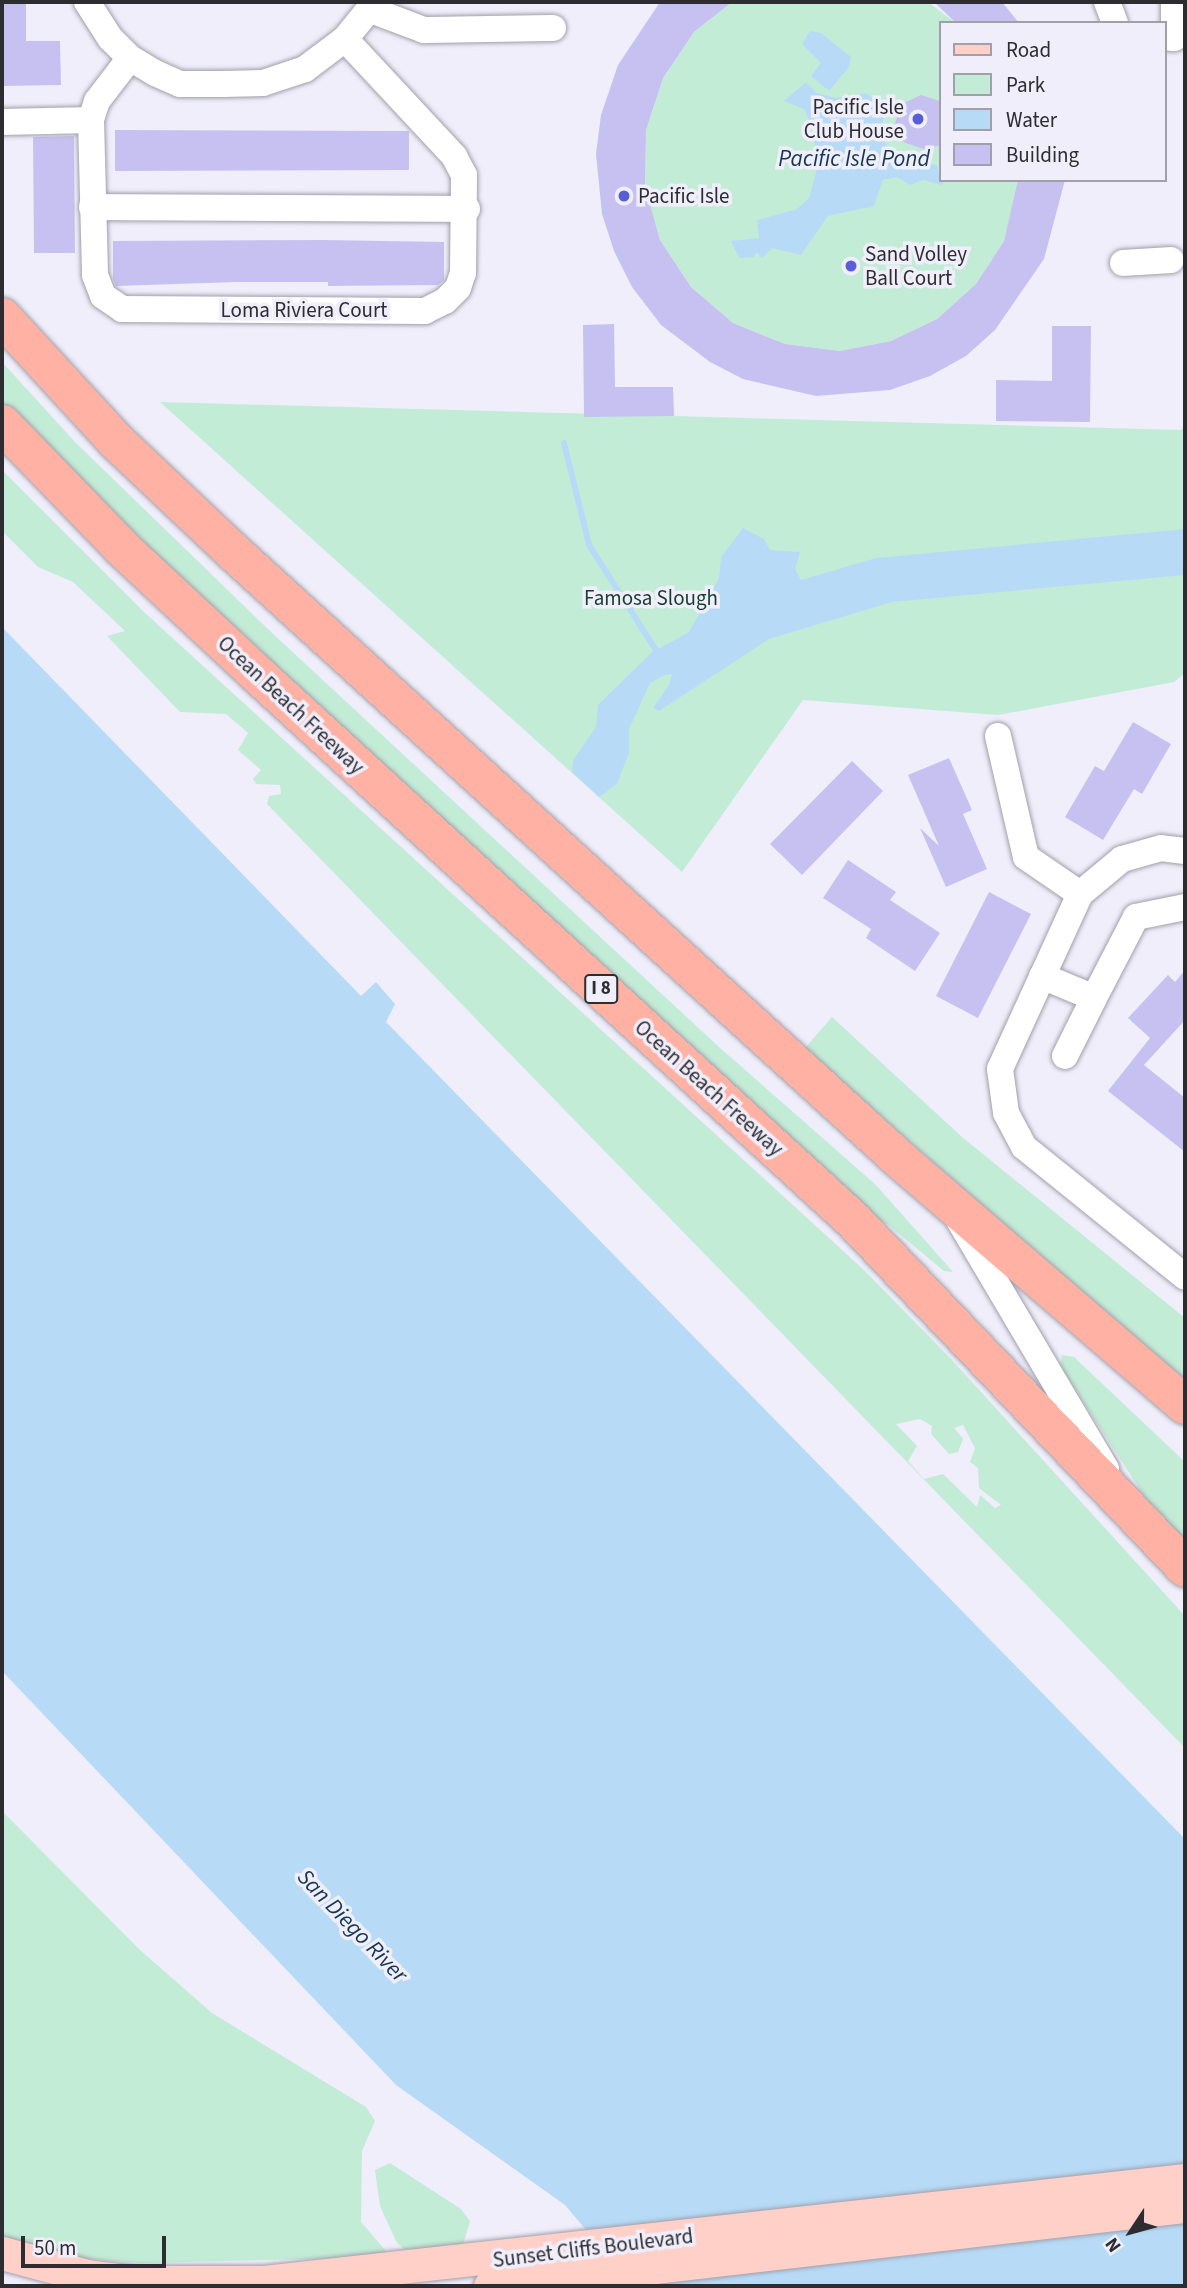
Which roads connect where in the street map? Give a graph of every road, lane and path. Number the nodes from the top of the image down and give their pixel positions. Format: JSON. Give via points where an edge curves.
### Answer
{"nodes":[{"id":1,"x":88,"y":2,"type":"edge"},
{"id":2,"x":1107,"y":2,"type":"edge"},
{"id":3,"x":1174,"y":2,"type":"edge"},
{"id":4,"x":373,"y":6,"type":"edge"},
{"id":5,"x":1114,"y":21,"type":"edge"},
{"id":6,"x":553,"y":28,"type":"dead end"},
{"id":7,"x":1166,"y":37,"type":"edge"},
{"id":8,"x":345,"y":39,"type":"junction"},
{"id":9,"x":130,"y":58,"type":"junction"},
{"id":10,"x":91,"y":120,"type":"junction"},
{"id":11,"x":2,"y":122,"type":"edge"},
{"id":12,"x":92,"y":207,"type":"junction"},
{"id":13,"x":467,"y":209,"type":"junction"},
{"id":14,"x":1171,"y":260,"type":"dead end"},
{"id":15,"x":1123,"y":263,"type":"dead end"},
{"id":16,"x":2,"y":317,"type":"edge"},
{"id":17,"x":2,"y":424,"type":"edge"},
{"id":18,"x":998,"y":736,"type":"dead end"},
{"id":19,"x":1185,"y":850,"type":"edge"},
{"id":20,"x":1080,"y":894,"type":"junction"},
{"id":21,"x":1185,"y":907,"type":"edge"},
{"id":22,"x":1042,"y":976,"type":"junction"},
{"id":23,"x":1094,"y":998,"type":"junction"},
{"id":24,"x":1065,"y":1056,"type":"dead end"},
{"id":25,"x":947,"y":1200,"type":"junction"},
{"id":26,"x":1185,"y":1277,"type":"edge"},
{"id":27,"x":1185,"y":1405,"type":"edge"},
{"id":28,"x":1126,"y":1503,"type":"junction"},
{"id":29,"x":1185,"y":1568,"type":"edge"},
{"id":30,"x":1185,"y":2180,"type":"edge"},
{"id":31,"x":1185,"y":2206,"type":"edge"},
{"id":32,"x":2,"y":2253,"type":"edge"},
{"id":33,"x":490,"y":2286,"type":"edge"}],
"edges":[{"from":1,"to":9,"type":"street"},
{"from":2,"to":5,"type":"street"},
{"from":3,"to":7,"type":"street","via":[[1174,38]]},
{"from":4,"to":6,"type":"street","via":[[424,30]]},
{"from":4,"to":8,"type":"street"},
{"from":8,"to":9,"type":"street","via":[[305,69],[262,83],[180,84]]},
{"from":8,"to":13,"type":"street","name":"Loma Riviera Court","via":[[461,164]]},
{"from":9,"to":10,"type":"street","name":"Loma Riviera Court","via":[[97,101]]},
{"from":10,"to":11,"type":"street"},
{"from":10,"to":12,"type":"street","name":"Loma Riviera Court"},
{"from":12,"to":13,"type":"street"},
{"from":12,"to":13,"type":"street","name":"Loma Riviera Court","via":[[97,286],[122,309],[425,311],[458,288]]},
{"from":14,"to":15,"type":"street"},
{"from":16,"to":25,"type":"highway","via":[[116,441],[228,547]]},
{"from":17,"to":28,"type":"highway","name":"Ocean Beach Freeway","number":"I 8","via":[[121,547],[237,656],[853,1220]]},
{"from":18,"to":20,"type":"street","via":[[1026,857]]},
{"from":19,"to":20,"type":"street","via":[[1161,849],[1122,859]]},
{"from":20,"to":22,"type":"street"},
{"from":21,"to":23,"type":"street","via":[[1136,917]]},
{"from":22,"to":23,"type":"street"},
{"from":22,"to":26,"type":"street","via":[[1000,1069],[1006,1113],[1014,1131],[1024,1147]]},
{"from":23,"to":24,"type":"street"},
{"from":25,"to":27,"type":"highway"},
{"from":25,"to":28,"type":"street"},
{"from":28,"to":29,"type":"highway","name":"Ocean Beach Freeway","number":"I 8"},
{"from":30,"to":32,"type":"main road","name":"Sunset Cliffs Boulevard","via":[[264,2282],[182,2284],[88,2276]]},
{"from":31,"to":33,"type":"main road","name":"Sunset Cliffs Boulevard"}]}
